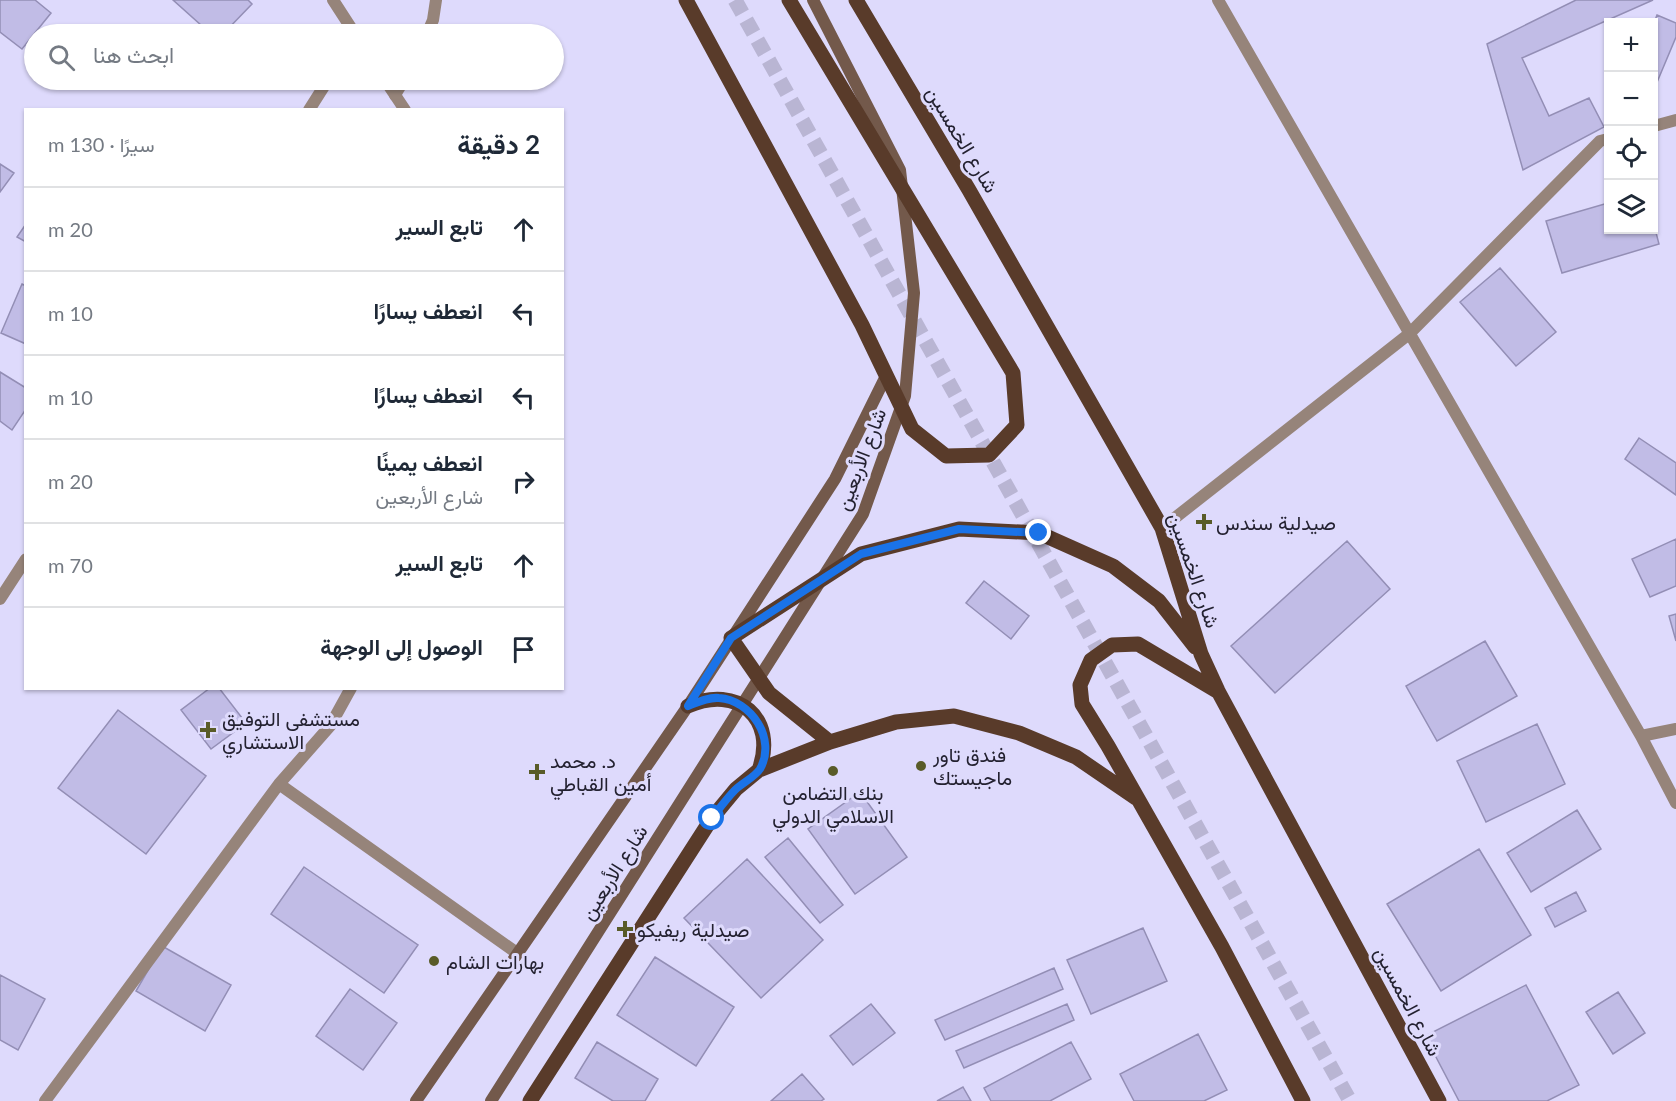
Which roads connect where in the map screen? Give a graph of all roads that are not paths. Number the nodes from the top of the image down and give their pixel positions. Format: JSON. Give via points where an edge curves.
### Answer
{"nodes":[{"id":1,"x":333,"y":0,"type":"edge"},
{"id":2,"x":436,"y":0,"type":"edge"},
{"id":3,"x":686,"y":0,"type":"edge"},
{"id":4,"x":789,"y":0,"type":"edge"},
{"id":5,"x":813,"y":0,"type":"edge"},
{"id":6,"x":856,"y":0,"type":"edge"},
{"id":7,"x":1218,"y":0,"type":"edge"},
{"id":8,"x":349,"y":24,"type":"edge"},
{"id":9,"x":431,"y":24,"type":"edge"},
{"id":10,"x":322,"y":90,"type":"edge"},
{"id":11,"x":392,"y":90,"type":"edge"},
{"id":12,"x":398,"y":90,"type":"edge"},
{"id":13,"x":395,"y":95,"type":"junction"},
{"id":14,"x":310,"y":108,"type":"edge"},
{"id":15,"x":404,"y":108,"type":"edge"},
{"id":16,"x":1676,"y":120,"type":"edge"},
{"id":17,"x":1658,"y":125,"type":"edge"},
{"id":18,"x":1604,"y":140,"type":"edge"},
{"id":19,"x":862,"y":325,"type":"junction"},
{"id":20,"x":1409,"y":334,"type":"junction"},
{"id":21,"x":1162,"y":528,"type":"junction"},
{"id":22,"x":24,"y":562,"type":"edge"},
{"id":23,"x":0,"y":599,"type":"edge"},
{"id":24,"x":731,"y":638,"type":"junction"},
{"id":25,"x":1201,"y":654,"type":"junction"},
{"id":26,"x":350,"y":690,"type":"edge"},
{"id":27,"x":1218,"y":691,"type":"junction"},
{"id":28,"x":688,"y":706,"type":"junction"},
{"id":29,"x":1676,"y":729,"type":"edge"},
{"id":30,"x":1641,"y":736,"type":"junction"},
{"id":31,"x":830,"y":742,"type":"junction"},
{"id":32,"x":759,"y":770,"type":"junction"},
{"id":33,"x":279,"y":784,"type":"junction"},
{"id":34,"x":1136,"y":798,"type":"junction"},
{"id":35,"x":1676,"y":803,"type":"edge"},
{"id":36,"x":517,"y":953,"type":"junction"},
{"id":37,"x":45,"y":1101,"type":"edge"},
{"id":38,"x":416,"y":1101,"type":"edge"},
{"id":39,"x":491,"y":1101,"type":"edge"},
{"id":40,"x":530,"y":1101,"type":"edge"},
{"id":41,"x":1303,"y":1101,"type":"edge"},
{"id":42,"x":1439,"y":1101,"type":"edge"}],
"edges":[{"from":1,"to":8,"type":"street"},
{"from":2,"to":9,"type":"street"},
{"from":3,"to":19,"type":"main road"},
{"from":4,"to":19,"type":"main road","via":[[1013,373],[1017,425],[989,455],[946,456],[912,429]]},
{"from":5,"to":39,"type":"main road","name":"شارع الأربعين","via":[[900,170],[914,292],[905,396],[862,514]]},
{"from":6,"to":21,"type":"main road","name":"شارع الخمسين"},
{"from":7,"to":20,"type":"street"},
{"from":10,"to":14,"type":"street"},
{"from":11,"to":13,"type":"street"},
{"from":12,"to":13,"type":"street"},
{"from":13,"to":15,"type":"street"},
{"from":16,"to":17,"type":"street"},
{"from":18,"to":20,"type":"street"},
{"from":19,"to":24,"type":"main road","name":"شارع الأربعين","via":[[886,376],[835,479]]},
{"from":20,"to":21,"type":"street"},
{"from":20,"to":30,"type":"street"},
{"from":21,"to":25,"type":"main road","name":"شارع الخمسين"},
{"from":22,"to":23,"type":"street"},
{"from":24,"to":25,"type":"main road","via":[[861,554],[959,529],[1039,533],[1113,566],[1159,601]]},
{"from":24,"to":28,"type":"main road","name":"شارع الأربعين"},
{"from":24,"to":31,"type":"main road","via":[[769,693]]},
{"from":25,"to":27,"type":"main road","name":"شارع الخمسين"},
{"from":26,"to":33,"type":"street","via":[[330,726]]},
{"from":27,"to":34,"type":"main road","via":[[1138,644],[1112,645],[1091,660],[1080,685],[1082,704]]},
{"from":27,"to":42,"type":"main road","name":"شارع الخمسين"},
{"from":28,"to":32,"type":"main road","via":[[719,698],[735,701],[748,710],[765,738]]},
{"from":28,"to":36,"type":"main road","name":"شارع الأربعين"},
{"from":29,"to":30,"type":"street"},
{"from":30,"to":35,"type":"street"},
{"from":31,"to":32,"type":"main road"},
{"from":31,"to":34,"type":"main road","via":[[896,722],[954,716],[1019,733],[1076,757]]},
{"from":32,"to":40,"type":"main road","via":[[736,789],[712,818]]},
{"from":33,"to":36,"type":"street"},
{"from":33,"to":37,"type":"street"},
{"from":34,"to":41,"type":"main road","via":[[1222,947]]},
{"from":36,"to":38,"type":"main road","name":"شارع الأربعين"}]}
